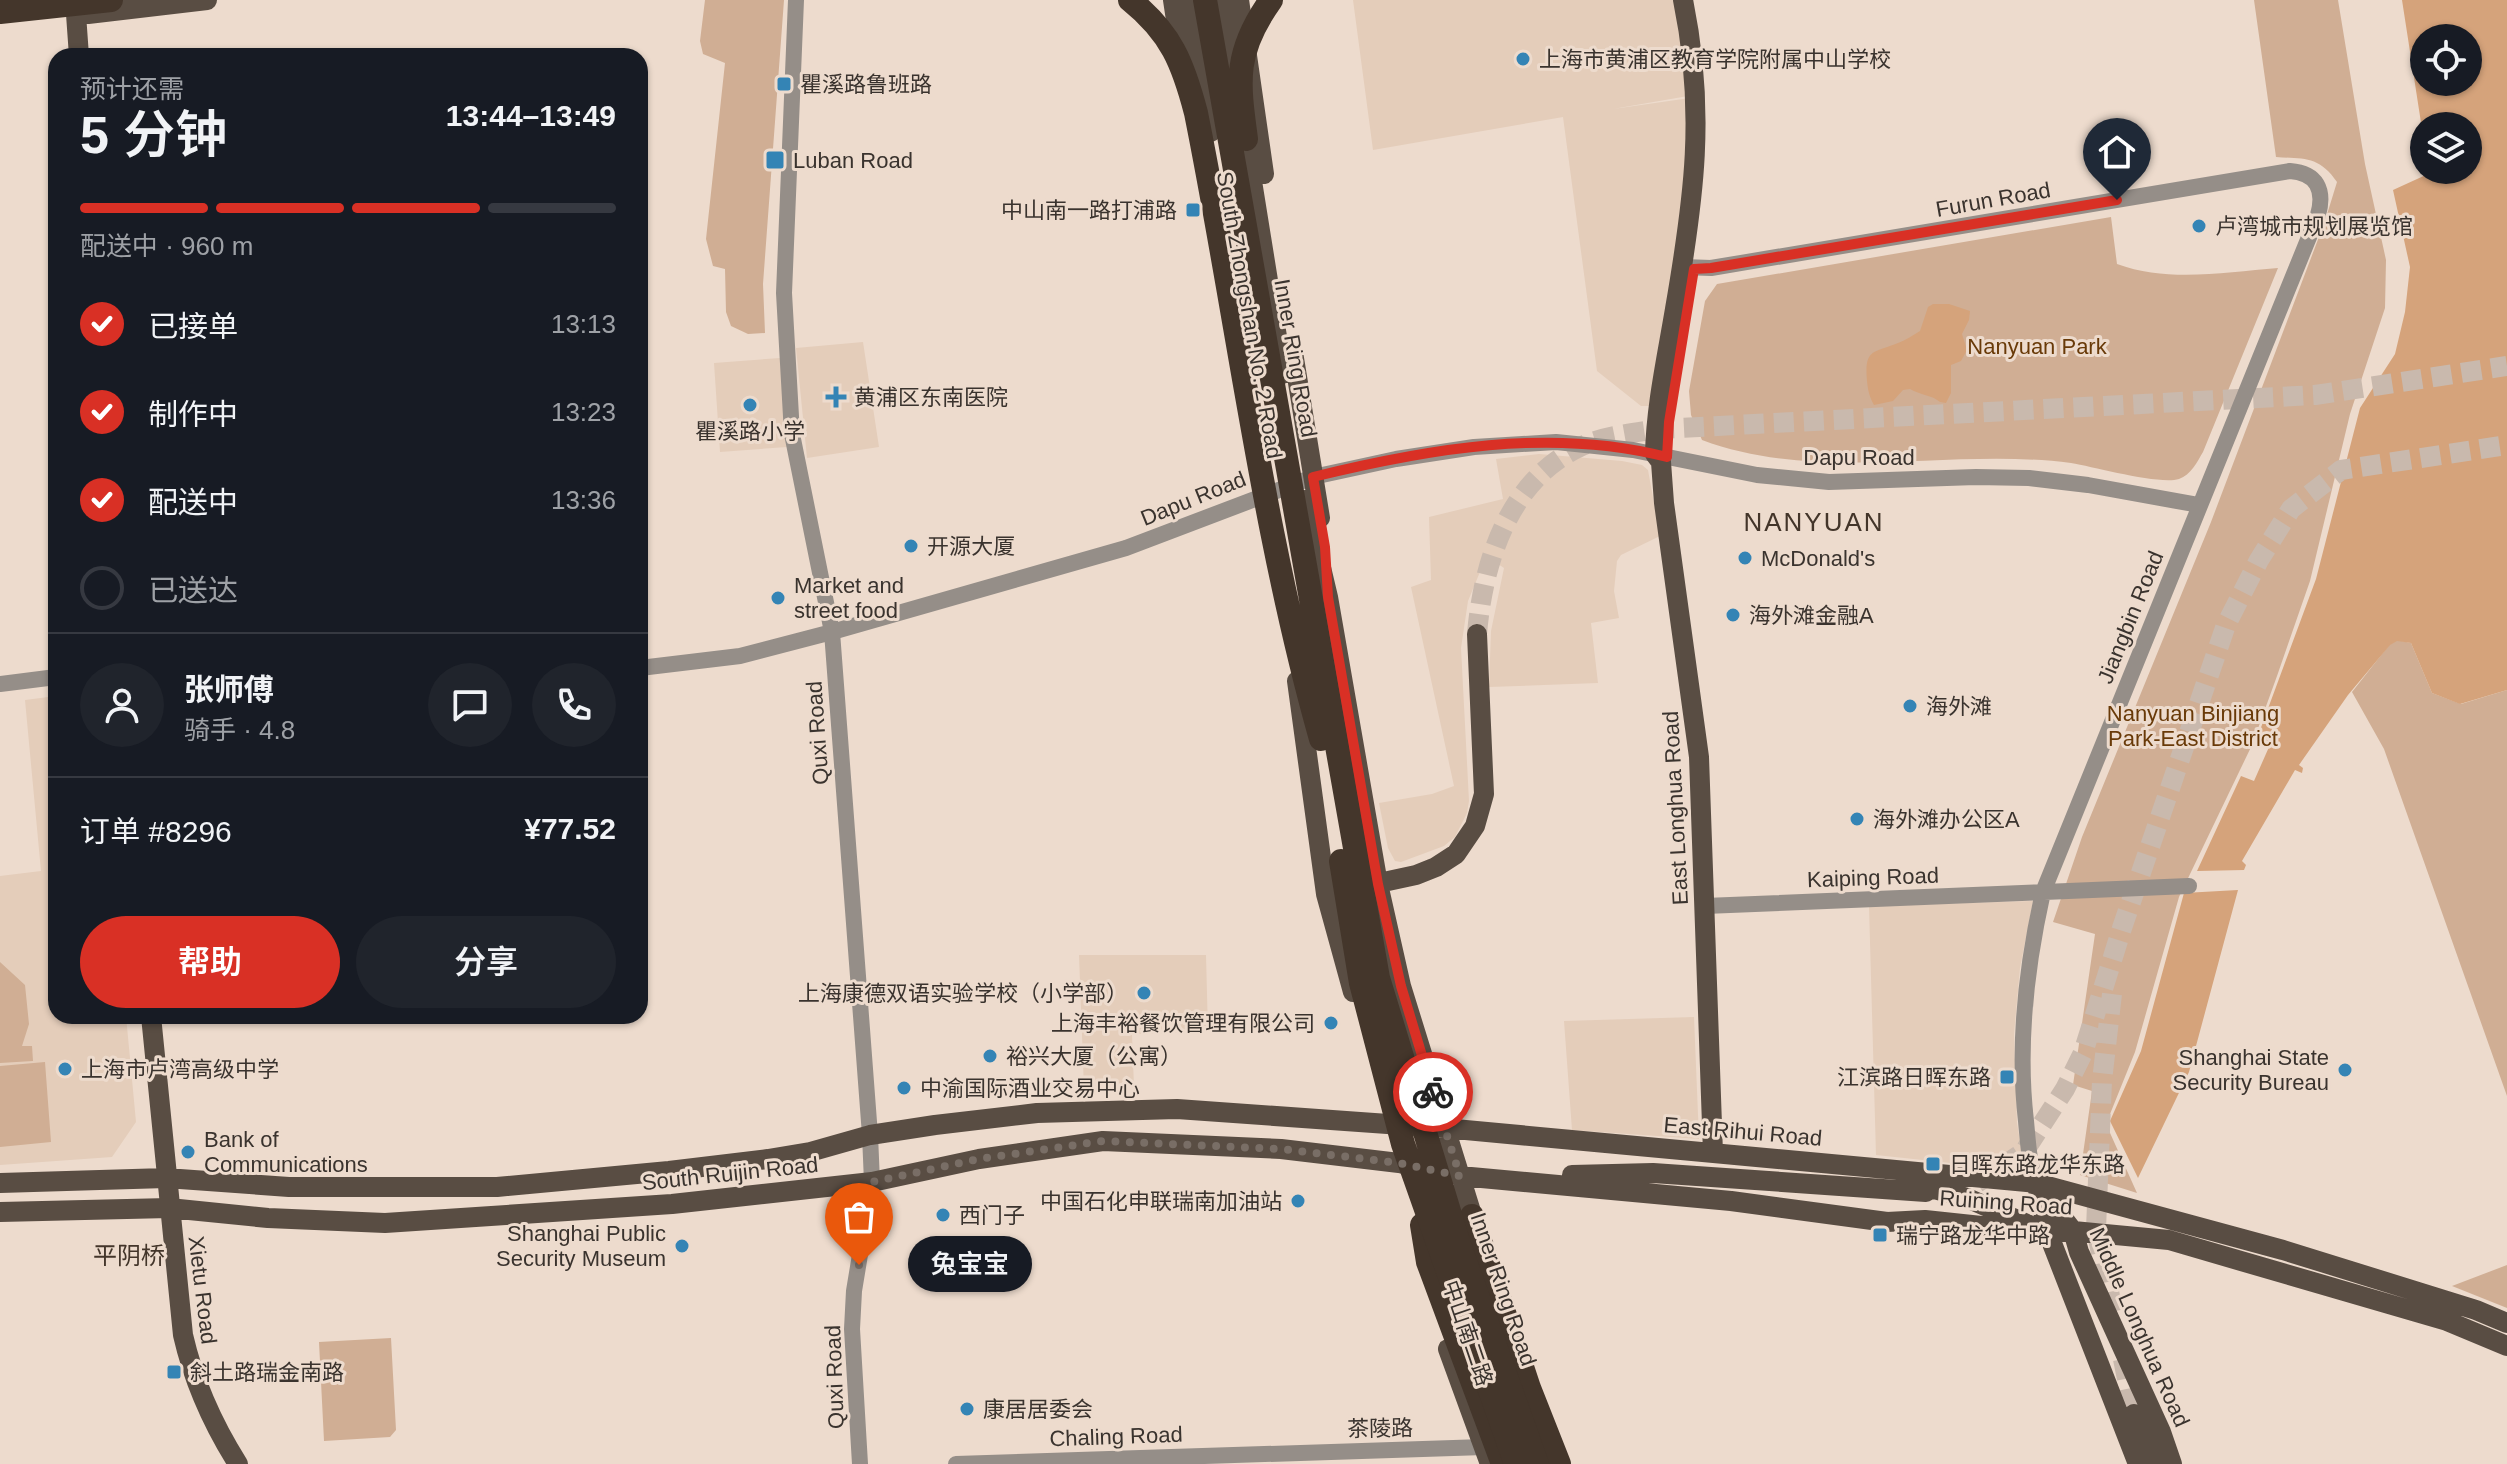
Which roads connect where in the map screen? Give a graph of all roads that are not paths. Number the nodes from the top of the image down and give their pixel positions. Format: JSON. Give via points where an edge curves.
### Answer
{"nodes":[{"id":1,"x":111,"y":0,"type":"edge"},
{"id":2,"x":207,"y":0,"type":"edge"},
{"id":3,"x":796,"y":0,"type":"edge"},
{"id":4,"x":1173,"y":0,"type":"edge"},
{"id":5,"x":1223,"y":0,"type":"edge"},
{"id":6,"x":1230,"y":0,"type":"edge"},
{"id":7,"x":1239,"y":0,"type":"edge"},
{"id":8,"x":1271,"y":0,"type":"edge"},
{"id":9,"x":1683,"y":0,"type":"edge"},
{"id":10,"x":1694,"y":0,"type":"edge"},
{"id":11,"x":1137,"y":4,"type":"edge"},
{"id":12,"x":1194,"y":5,"type":"edge"},
{"id":13,"x":75,"y":8,"type":"edge"},
{"id":14,"x":0,"y":12,"type":"edge"},
{"id":15,"x":0,"y":22,"type":"edge"},
{"id":16,"x":1227,"y":27,"type":"junction"},
{"id":17,"x":78,"y":48,"type":"edge"},
{"id":18,"x":2311,"y":176,"type":"joint"},
{"id":19,"x":1688,"y":268,"type":"junction"},
{"id":20,"x":1661,"y":458,"type":"junction"},
{"id":21,"x":1308,"y":479,"type":"junction"},
{"id":22,"x":1271,"y":491,"type":"junction"},
{"id":23,"x":2199,"y":505,"type":"junction"},
{"id":24,"x":1300,"y":533,"type":"junction"},
{"id":25,"x":832,"y":632,"type":"junction"},
{"id":26,"x":1477,"y":634,"type":"tunnel mouth"},
{"id":27,"x":648,"y":667,"type":"edge"},
{"id":28,"x":48,"y":678,"type":"edge"},
{"id":29,"x":0,"y":684,"type":"edge"},
{"id":30,"x":1321,"y":739,"type":"junction"},
{"id":31,"x":1378,"y":884,"type":"junction"},
{"id":32,"x":2189,"y":886,"type":"dead end"},
{"id":33,"x":2043,"y":892,"type":"junction"},
{"id":34,"x":1326,"y":894,"type":"junction"},
{"id":35,"x":1705,"y":906,"type":"junction"},
{"id":36,"x":152,"y":1024,"type":"edge"},
{"id":37,"x":1390,"y":1124,"type":"junction"},
{"id":38,"x":1444,"y":1128,"type":"junction"},
{"id":39,"x":870,"y":1135,"type":"junction"},
{"id":40,"x":1713,"y":1153,"type":"junction"},
{"id":41,"x":1399,"y":1163,"type":"junction"},
{"id":42,"x":1460,"y":1176,"type":"junction"},
{"id":43,"x":166,"y":1178,"type":"junction"},
{"id":44,"x":1488,"y":1178,"type":"junction"},
{"id":45,"x":872,"y":1182,"type":"junction"},
{"id":46,"x":0,"y":1183,"type":"edge"},
{"id":47,"x":2036,"y":1183,"type":"junction"},
{"id":48,"x":1926,"y":1192,"type":"dead end"},
{"id":49,"x":169,"y":1208,"type":"junction"},
{"id":50,"x":0,"y":1212,"type":"edge"},
{"id":51,"x":2005,"y":1214,"type":"junction"},
{"id":52,"x":1472,"y":1216,"type":"junction"},
{"id":53,"x":1420,"y":1220,"type":"junction"},
{"id":54,"x":1925,"y":1220,"type":"junction"},
{"id":55,"x":2073,"y":1231,"type":"junction"},
{"id":56,"x":2048,"y":1233,"type":"junction"},
{"id":57,"x":2507,"y":1323,"type":"edge"},
{"id":58,"x":2507,"y":1346,"type":"edge"},
{"id":59,"x":2134,"y":1414,"type":"tunnel mouth"},
{"id":60,"x":1487,"y":1456,"type":"edge"},
{"id":61,"x":1254,"y":1458,"type":"edge"},
{"id":62,"x":238,"y":1464,"type":"edge"},
{"id":63,"x":860,"y":1464,"type":"edge"},
{"id":64,"x":956,"y":1464,"type":"edge"},
{"id":65,"x":1503,"y":1464,"type":"edge"},
{"id":66,"x":1516,"y":1464,"type":"edge"},
{"id":67,"x":1537,"y":1464,"type":"edge"},
{"id":68,"x":1549,"y":1464,"type":"edge"},
{"id":69,"x":1559,"y":1464,"type":"edge"},
{"id":70,"x":1570,"y":1464,"type":"edge"},
{"id":71,"x":2138,"y":1464,"type":"edge"},
{"id":72,"x":2155,"y":1464,"type":"edge"},
{"id":73,"x":2172,"y":1464,"type":"edge"}],
"edges":[{"from":1,"to":14,"type":"highway","bridge":true},
{"from":2,"to":13,"type":"main road"},
{"from":3,"to":25,"type":"street","name":"Quxi Road","via":[[785,339],[792,434]]},
{"from":4,"to":22,"type":"main road","name":"South Zhongshan No. 2 Road","via":[[1252,470]]},
{"from":5,"to":16,"type":"main road","name":"South Zhongshan No. 2 Road"},
{"from":6,"to":16,"type":"main road"},
{"from":7,"to":21,"type":"main road","name":"South Zhongshan No. 2 Road"},
{"from":8,"to":24,"type":"highway","bridge":true,"via":[[1242,53],[1241,97],[1297,445]]},
{"from":9,"to":19,"type":"main road","name":"East Longhua Road","via":[[1697,133]]},
{"from":10,"to":19,"type":"main road","name":"East Longhua Road","via":[[1708,133],[1705,192]]},
{"from":11,"to":30,"type":"highway","bridge":true,"via":[[1166,35],[1186,73],[1272,537]]},
{"from":12,"to":22,"type":"main road"},
{"from":12,"to":24,"type":"highway","name":"Inner Ring Road","bridge":true},
{"from":12,"to":30,"type":"highway","name":"Inner Ring Road","bridge":true},
{"from":13,"to":15,"type":"main road"},
{"from":13,"to":17,"type":"main road"},
{"from":16,"to":21,"type":"main road","name":"South Zhongshan No. 2 Road"},
{"from":18,"to":19,"type":"street","name":"Furun Road","via":[[2290,171]]},
{"from":18,"to":23,"type":"street","name":"Jiangbin Road","via":[[2321,194],[2318,215]]},
{"from":19,"to":20,"type":"main road","name":"East Longhua Road","via":[[1657,420]]},
{"from":20,"to":21,"type":"street","name":"Dapu Road","via":[[1556,442],[1504,444]]},
{"from":20,"to":23,"type":"street","name":"Dapu Road","via":[[1829,482],[2029,478]]},
{"from":20,"to":35,"type":"main road","name":"East Longhua Road","via":[[1699,757]]},
{"from":21,"to":22,"type":"street","name":"Dapu Road"},
{"from":21,"to":31,"type":"main road","name":"South Zhongshan No. 2 Road","via":[[1325,547],[1328,597]]},
{"from":22,"to":25,"type":"street","name":"Dapu Road","via":[[1126,548]]},
{"from":22,"to":34,"type":"main road","name":"South Zhongshan No. 2 Road"},
{"from":23,"to":33,"type":"street","name":"Jiangbin Road"},
{"from":24,"to":67,"type":"highway","name":"Inner Ring Road","bridge":true,"via":[[1378,978],[1459,1244]]},
{"from":25,"to":27,"type":"street","name":"Dapu Road","via":[[740,656]]},
{"from":25,"to":39,"type":"street","name":"Quxi Road"},
{"from":26,"to":31,"type":"main road","via":[[1484,794],[1475,826],[1456,854],[1436,867]]},
{"from":28,"to":29,"type":"street"},
{"from":30,"to":66,"type":"highway","name":"Inner Ring Road","bridge":true,"via":[[1361,983],[1403,1144]]},
{"from":31,"to":34,"type":"main road"},
{"from":31,"to":38,"type":"main road","name":"South Zhongshan No. 2 Road","via":[[1401,986]]},
{"from":32,"to":33,"type":"street","name":"Kaiping Road"},
{"from":33,"to":35,"type":"street","name":"Kaiping Road"},
{"from":33,"to":47,"type":"street","name":"Jiangbin Road","via":[[2022,1045]]},
{"from":34,"to":37,"type":"main road","name":"South Zhongshan No. 2 Road"},
{"from":35,"to":40,"type":"main road","name":"East Longhua Road"},
{"from":36,"to":43,"type":"main road","name":"Xietu Road"},
{"from":37,"to":38,"type":"main road","name":"South Ruijin Road"},
{"from":37,"to":39,"type":"main road","name":"South Ruijin Road","via":[[1177,1109],[1037,1113]]},
{"from":37,"to":41,"type":"main road","name":"South Zhongshan No. 2 Road"},
{"from":38,"to":40,"type":"main road","name":"East Rihui Road"},
{"from":38,"to":42,"type":"main road","name":"South Zhongshan No. 2 Road"},
{"from":39,"to":43,"type":"main road","name":"South Ruijin Road","via":[[768,1159],[497,1187],[289,1187]]},
{"from":39,"to":45,"type":"street","name":"Quxi Road"},
{"from":40,"to":47,"type":"main road","name":"East Rihui Road"},
{"from":40,"to":51,"type":"main road","via":[[1728,1166],[1921,1184]]},
{"from":41,"to":42,"type":"main road","name":"South Ruijin Road"},
{"from":41,"to":45,"type":"main road","name":"South Ruijin Road","via":[[1281,1149],[1103,1141]]},
{"from":41,"to":53,"type":"main road","name":"South Zhongshan No. 2 Road"},
{"from":42,"to":44,"type":"main road"},
{"from":42,"to":52,"type":"main road","name":"South Zhongshan No. 2 Road"},
{"from":43,"to":46,"type":"main road","name":"South Ruijin Road"},
{"from":43,"to":49,"type":"main road","name":"Xietu Road"},
{"from":44,"to":48,"type":"main road","via":[[1653,1173]]},
{"from":44,"to":54,"type":"main road","name":"Ruining Road","via":[[1887,1222]]},
{"from":45,"to":49,"type":"main road","name":"South Ruijin Road","via":[[672,1204],[385,1223]]},
{"from":45,"to":63,"type":"street","name":"Quxi Road","via":[[852,1329]]},
{"from":47,"to":55,"type":"main road","name":"Middle Longhua Road"},
{"from":47,"to":56,"type":"main road"},
{"from":47,"to":57,"type":"main road","name":"Ruining Road","via":[[2283,1250]]},
{"from":49,"to":50,"type":"main road","name":"South Ruijin Road"},
{"from":49,"to":62,"type":"main road","name":"Xietu Road","via":[[190,1369],[212,1422]]},
{"from":51,"to":54,"type":"main road","via":[[1978,1211]]},
{"from":51,"to":56,"type":"main road"},
{"from":52,"to":68,"type":"main road","name":"South Zhongshan No. 2 Road"},
{"from":52,"to":69,"type":"highway"},
{"from":52,"to":70,"type":"main road"},
{"from":53,"to":60,"type":"main road","name":"中山南二路","via":[[1416,1254]]},
{"from":53,"to":65,"type":"highway","via":[[1428,1262]]},
{"from":53,"to":66,"type":"main road","name":"South Zhongshan No. 2 Road"},
{"from":54,"to":56,"type":"main road","name":"Ruining Road"},
{"from":55,"to":56,"type":"main road","name":"Ruining Road"},
{"from":55,"to":58,"type":"main road","name":"Ruining Road","via":[[2169,1240],[2447,1321]]},
{"from":55,"to":73,"type":"main road","name":"Middle Longhua Road"},
{"from":56,"to":71,"type":"main road"},
{"from":59,"to":72,"type":"main road"},
{"from":60,"to":61,"type":"street","name":"茶陵路"},
{"from":61,"to":64,"type":"street","name":"Chaling Road"}]}
